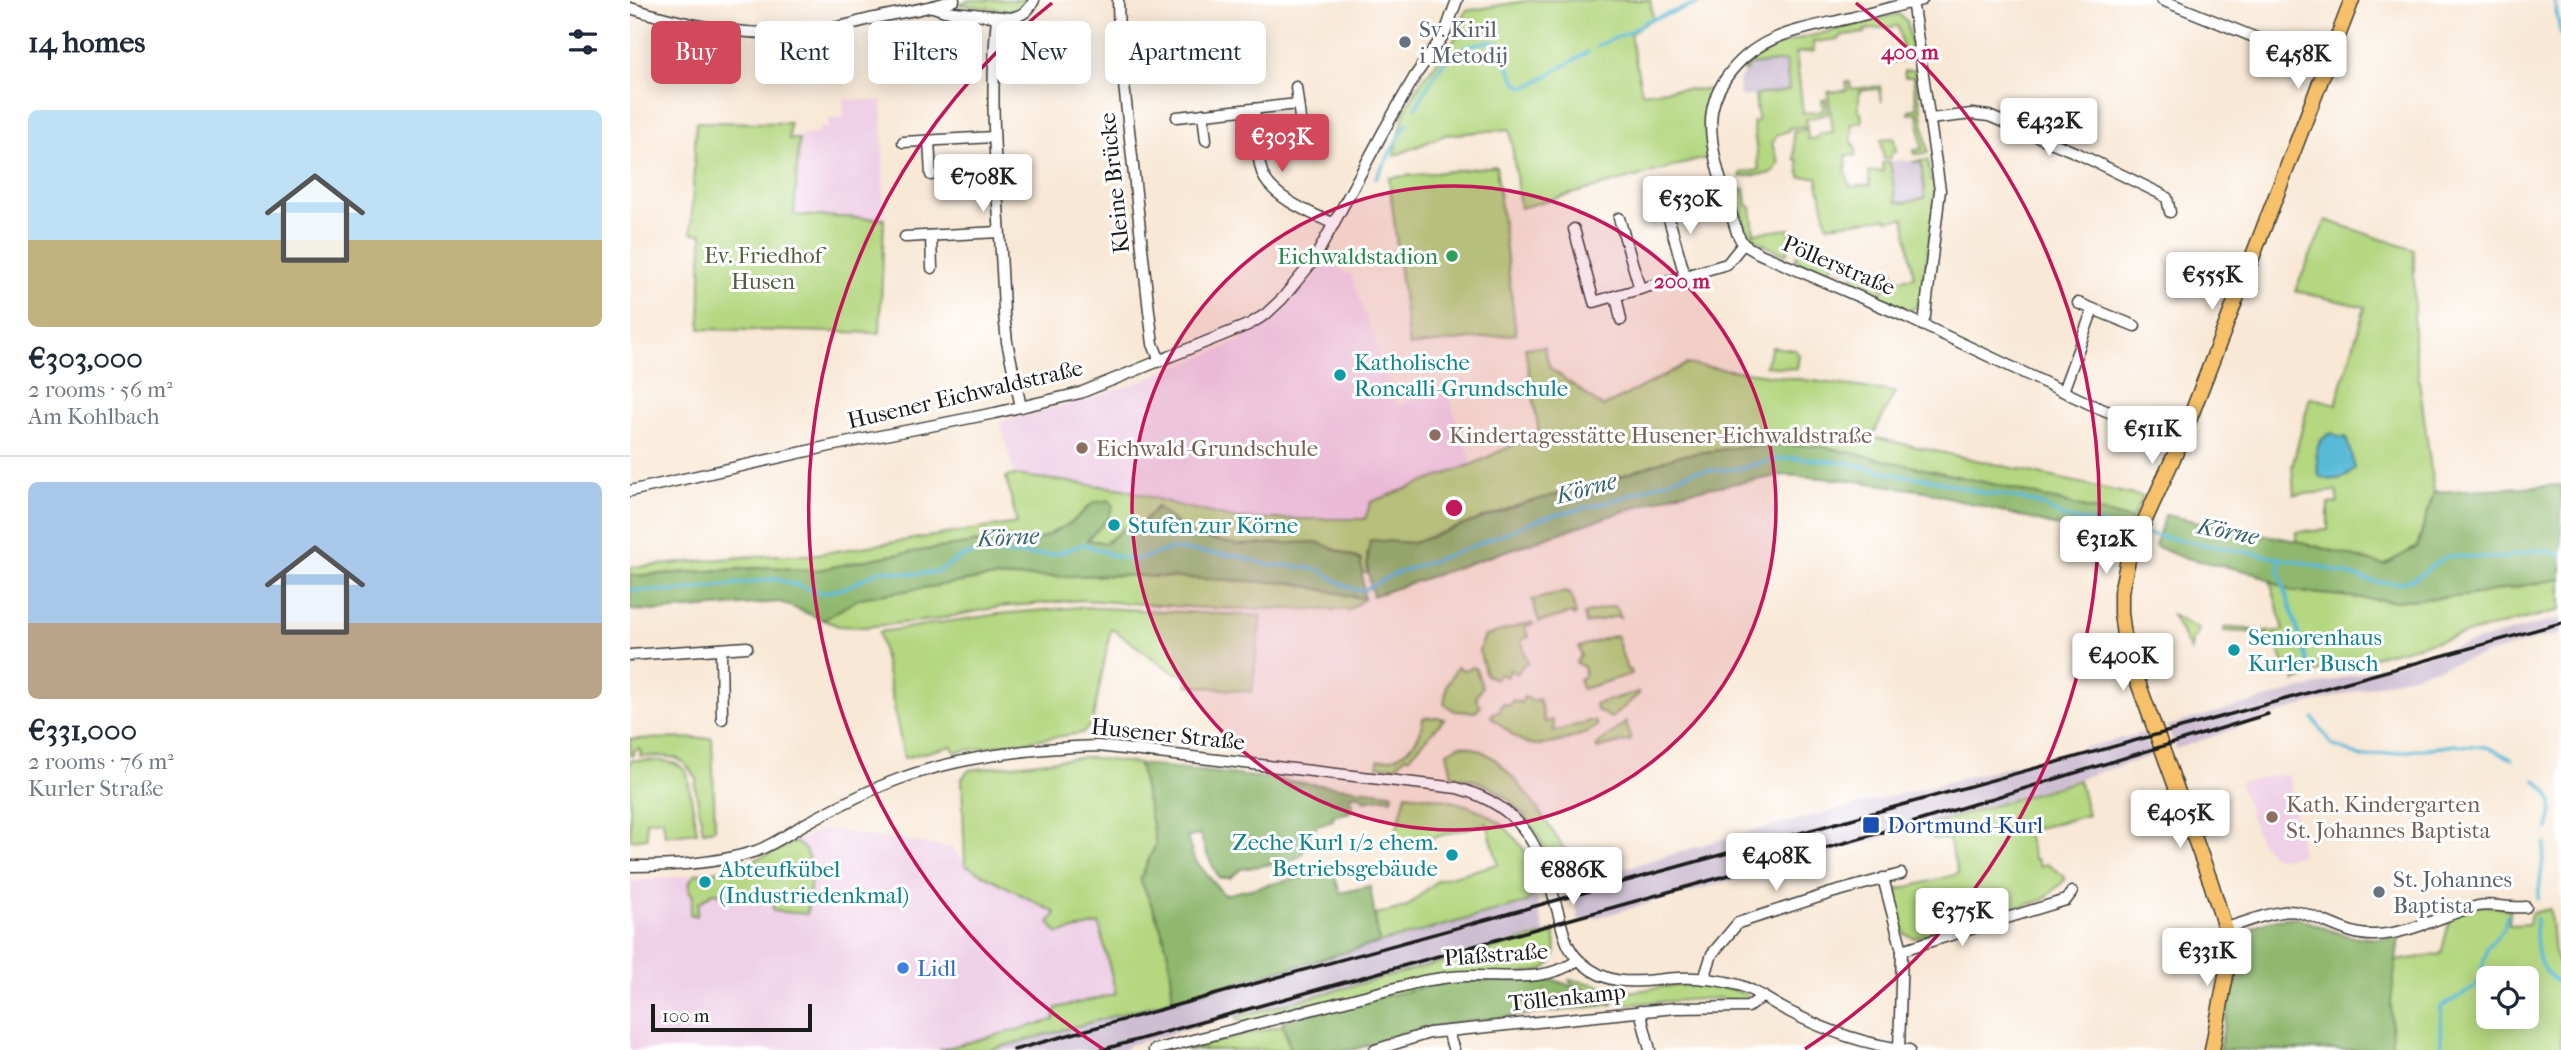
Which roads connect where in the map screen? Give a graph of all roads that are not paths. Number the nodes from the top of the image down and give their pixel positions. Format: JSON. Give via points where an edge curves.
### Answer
{"nodes":[{"id":1,"x":1034,"y":0,"type":"edge"},
{"id":2,"x":1118,"y":0,"type":"edge"},
{"id":3,"x":1457,"y":0,"type":"edge"},
{"id":4,"x":2162,"y":0,"type":"edge"},
{"id":5,"x":2352,"y":0,"type":"edge"},
{"id":6,"x":1915,"y":1,"type":"edge"},
{"id":7,"x":943,"y":3,"type":"edge"},
{"id":8,"x":630,"y":8,"type":"edge"},
{"id":9,"x":997,"y":17,"type":"junction"},
{"id":10,"x":2326,"y":66,"type":"junction"},
{"id":11,"x":1296,"y":88,"type":"dead end"},
{"id":12,"x":1298,"y":104,"type":"junction"},
{"id":13,"x":1254,"y":109,"type":"junction"},
{"id":14,"x":1203,"y":114,"type":"junction"},
{"id":15,"x":1177,"y":117,"type":"dead end"},
{"id":16,"x":1300,"y":118,"type":"dead end"},
{"id":17,"x":1930,"y":119,"type":"junction"},
{"id":18,"x":994,"y":137,"type":"junction"},
{"id":19,"x":1206,"y":140,"type":"dead end"},
{"id":20,"x":929,"y":141,"type":"junction"},
{"id":21,"x":903,"y":142,"type":"dead end"},
{"id":22,"x":931,"y":175,"type":"dead end"},
{"id":23,"x":1665,"y":205,"type":"dead end"},
{"id":24,"x":2170,"y":212,"type":"dead end"},
{"id":25,"x":1619,"y":218,"type":"dead end"},
{"id":26,"x":1334,"y":224,"type":"junction"},
{"id":27,"x":1574,"y":229,"type":"dead end"},
{"id":28,"x":999,"y":232,"type":"junction"},
{"id":29,"x":931,"y":236,"type":"junction"},
{"id":30,"x":905,"y":237,"type":"dead end"},
{"id":31,"x":1743,"y":244,"type":"junction"},
{"id":32,"x":932,"y":268,"type":"dead end"},
{"id":33,"x":1685,"y":276,"type":"junction"},
{"id":34,"x":1640,"y":289,"type":"junction"},
{"id":35,"x":1616,"y":296,"type":"junction"},
{"id":36,"x":2078,"y":303,"type":"dead end"},
{"id":37,"x":2093,"y":309,"type":"junction"},
{"id":38,"x":1621,"y":320,"type":"dead end"},
{"id":39,"x":1922,"y":325,"type":"junction"},
{"id":40,"x":2135,"y":326,"type":"dead end"},
{"id":41,"x":1160,"y":360,"type":"junction"},
{"id":42,"x":2063,"y":391,"type":"junction"},
{"id":43,"x":1021,"y":407,"type":"junction"},
{"id":44,"x":2181,"y":441,"type":"junction"},
{"id":45,"x":630,"y":491,"type":"edge"},
{"id":46,"x":747,"y":647,"type":"dead end"},
{"id":47,"x":721,"y":649,"type":"junction"},
{"id":48,"x":630,"y":655,"type":"edge"},
{"id":49,"x":722,"y":719,"type":"dead end"},
{"id":50,"x":630,"y":866,"type":"edge"},
{"id":51,"x":1901,"y":873,"type":"dead end"},
{"id":52,"x":1883,"y":878,"type":"junction"},
{"id":53,"x":2072,"y":892,"type":"dead end"},
{"id":54,"x":2526,"y":907,"type":"dead end"},
{"id":55,"x":2225,"y":928,"type":"junction"},
{"id":56,"x":1902,"y":950,"type":"junction"},
{"id":57,"x":1578,"y":960,"type":"junction"},
{"id":58,"x":1704,"y":979,"type":"junction"},
{"id":59,"x":1763,"y":996,"type":"junction"},
{"id":60,"x":1640,"y":1011,"type":"junction"},
{"id":61,"x":1447,"y":1031,"type":"junction"},
{"id":62,"x":1154,"y":1050,"type":"edge"},
{"id":63,"x":1376,"y":1050,"type":"edge"},
{"id":64,"x":1454,"y":1050,"type":"edge"},
{"id":65,"x":1650,"y":1050,"type":"edge"},
{"id":66,"x":1902,"y":1050,"type":"edge"},
{"id":67,"x":2212,"y":1050,"type":"edge"}],
"edges":[{"from":1,"to":9,"type":"street","via":[[1021,16]]},
{"from":2,"to":41,"type":"street","name":"Kleine Brücke","via":[[1149,311]]},
{"from":3,"to":26,"type":"street","name":"Husener Eichwaldstraße","via":[[1445,33],[1415,76]]},
{"from":4,"to":10,"type":"street"},
{"from":5,"to":10,"type":"main road"},
{"from":6,"to":17,"type":"street"},
{"from":6,"to":31,"type":"street","via":[[1769,39],[1738,62],[1724,81],[1713,108],[1714,149]]},
{"from":7,"to":8,"type":"street","via":[[828,29],[764,33],[696,26]]},
{"from":7,"to":9,"type":"street","via":[[945,11]]},
{"from":9,"to":18,"type":"street"},
{"from":10,"to":44,"type":"main road"},
{"from":11,"to":12,"type":"street"},
{"from":12,"to":13,"type":"street"},
{"from":12,"to":16,"type":"street"},
{"from":13,"to":14,"type":"street"},
{"from":13,"to":26,"type":"street","via":[[1265,178],[1287,198]]},
{"from":14,"to":15,"type":"street"},
{"from":14,"to":19,"type":"street"},
{"from":17,"to":24,"type":"street","via":[[1989,116],[2161,194],[2167,198]]},
{"from":17,"to":39,"type":"street","via":[[1940,190]]},
{"from":18,"to":20,"type":"street"},
{"from":18,"to":28,"type":"street"},
{"from":20,"to":21,"type":"street"},
{"from":20,"to":22,"type":"street"},
{"from":23,"to":33,"type":"street"},
{"from":25,"to":34,"type":"street"},
{"from":26,"to":41,"type":"street","name":"Husener Eichwaldstraße","via":[[1293,288],[1266,314]]},
{"from":27,"to":35,"type":"street","via":[[1594,302]]},
{"from":28,"to":29,"type":"street"},
{"from":28,"to":43,"type":"street","via":[[1007,340]]},
{"from":29,"to":30,"type":"street"},
{"from":29,"to":32,"type":"street"},
{"from":31,"to":33,"type":"street","via":[[1727,264]]},
{"from":31,"to":39,"type":"street","name":"Pöllerstraße"},
{"from":33,"to":34,"type":"street"},
{"from":34,"to":35,"type":"street"},
{"from":35,"to":38,"type":"street"},
{"from":36,"to":37,"type":"street"},
{"from":37,"to":40,"type":"street"},
{"from":37,"to":42,"type":"street"},
{"from":39,"to":42,"type":"street","name":"Pöllerstraße"},
{"from":41,"to":43,"type":"street","name":"Husener Eichwaldstraße","via":[[1080,393]]},
{"from":42,"to":44,"type":"street","name":"Pöllerstraße"},
{"from":43,"to":45,"type":"street","name":"Husener Eichwaldstraße"},
{"from":44,"to":55,"type":"main road","via":[[2125,569],[2121,592],[2125,643]]},
{"from":46,"to":47,"type":"street"},
{"from":47,"to":48,"type":"street"},
{"from":47,"to":49,"type":"street"},
{"from":50,"to":57,"type":"street","name":"Husener Straße","via":[[708,862],[759,850],[831,810],[923,771],[1005,754],[1098,746],[1425,783],[1482,795],[1507,811],[1540,855],[1567,943]]},
{"from":51,"to":52,"type":"street"},
{"from":52,"to":56,"type":"street"},
{"from":52,"to":58,"type":"street","via":[[1749,918],[1730,931],[1708,961]]},
{"from":53,"to":56,"type":"street","via":[[2066,900]]},
{"from":54,"to":55,"type":"street","via":[[2481,905],[2373,936],[2296,912]]},
{"from":55,"to":67,"type":"main road","via":[[2227,970]]},
{"from":56,"to":66,"type":"street"},
{"from":57,"to":58,"type":"street","name":"Plaßstraße","via":[[1621,982]]},
{"from":57,"to":62,"type":"street","name":"Plaßstraße","via":[[1548,975],[1423,981]]},
{"from":58,"to":59,"type":"street","name":"Plaßstraße","via":[[1745,986]]},
{"from":59,"to":60,"type":"street","name":"Töllenkamp","via":[[1748,1007]]},
{"from":59,"to":66,"type":"street","name":"Plaßstraße","via":[[1815,1024]]},
{"from":60,"to":61,"type":"street","name":"Töllenkamp"},
{"from":60,"to":65,"type":"street"},
{"from":61,"to":63,"type":"street","name":"Töllenkamp"},
{"from":61,"to":64,"type":"street"}]}
